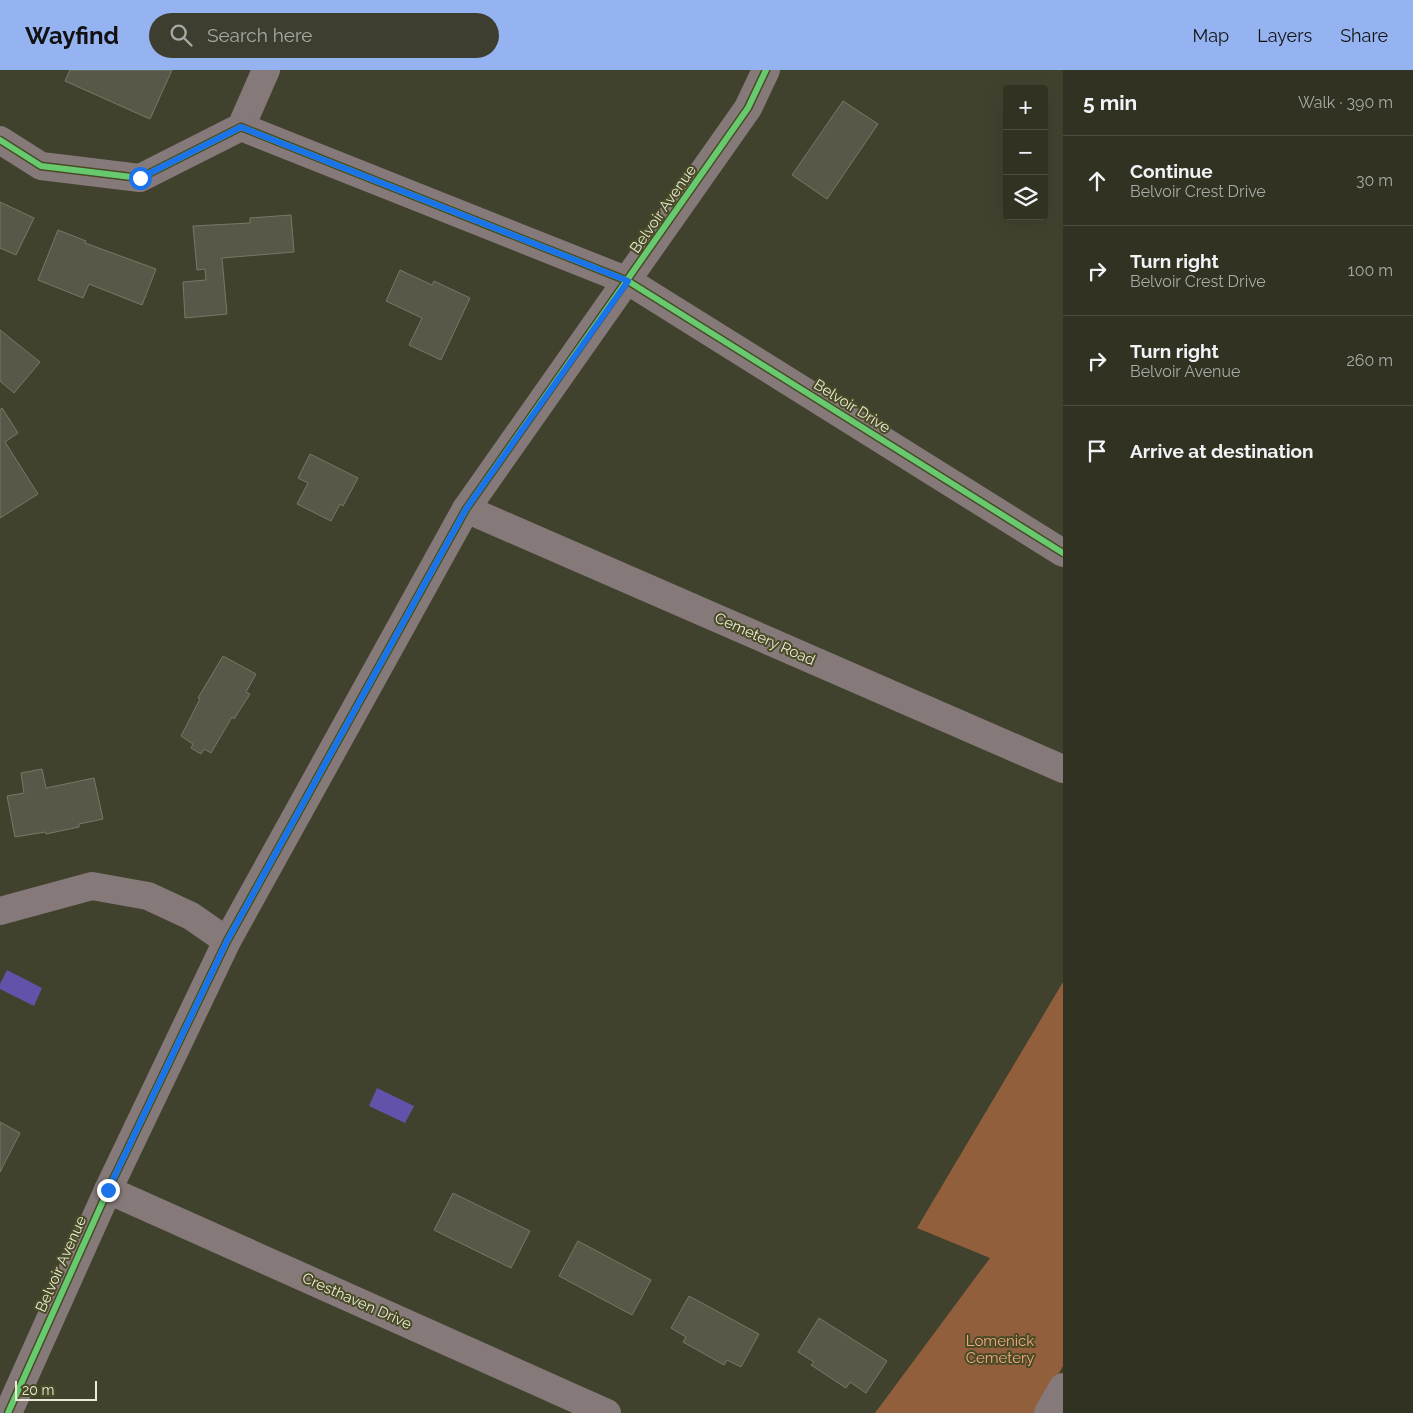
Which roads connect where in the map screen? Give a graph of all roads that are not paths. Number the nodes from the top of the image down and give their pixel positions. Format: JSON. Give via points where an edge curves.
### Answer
{"nodes":[{"id":1,"x":266,"y":70,"type":"edge"},
{"id":2,"x":766,"y":70,"type":"edge"},
{"id":3,"x":241,"y":127,"type":"junction"},
{"id":4,"x":0,"y":140,"type":"edge"},
{"id":5,"x":628,"y":281,"type":"junction"},
{"id":6,"x":466,"y":509,"type":"junction"},
{"id":7,"x":1062,"y":551,"type":"edge"},
{"id":8,"x":1063,"y":769,"type":"edge"},
{"id":9,"x":0,"y":911,"type":"edge"},
{"id":10,"x":227,"y":941,"type":"junction"},
{"id":11,"x":108,"y":1190,"type":"junction"},
{"id":12,"x":1063,"y":1386,"type":"edge"},
{"id":13,"x":8,"y":1413,"type":"edge"},
{"id":14,"x":607,"y":1413,"type":"edge"},
{"id":15,"x":1048,"y":1413,"type":"edge"}],
"edges":[{"from":1,"to":3,"type":"street"},
{"from":2,"to":5,"type":"street","name":"Belvoir Avenue","via":[[748,108]]},
{"from":3,"to":4,"type":"street","via":[[140,178],[41,166]]},
{"from":3,"to":5,"type":"street","name":"Belvoir Drive"},
{"from":5,"to":6,"type":"street","name":"Belvoir Avenue"},
{"from":5,"to":7,"type":"street","name":"Belvoir Drive"},
{"from":6,"to":8,"type":"street","name":"Cemetery Road"},
{"from":6,"to":10,"type":"street","name":"Belvoir Avenue"},
{"from":9,"to":10,"type":"street","via":[[92,886],[148,896],[191,916]]},
{"from":10,"to":11,"type":"street","name":"Belvoir Avenue"},
{"from":11,"to":13,"type":"street","name":"Belvoir Avenue"},
{"from":11,"to":14,"type":"street","name":"Cresthaven Drive"},
{"from":12,"to":15,"type":"street"}]}
